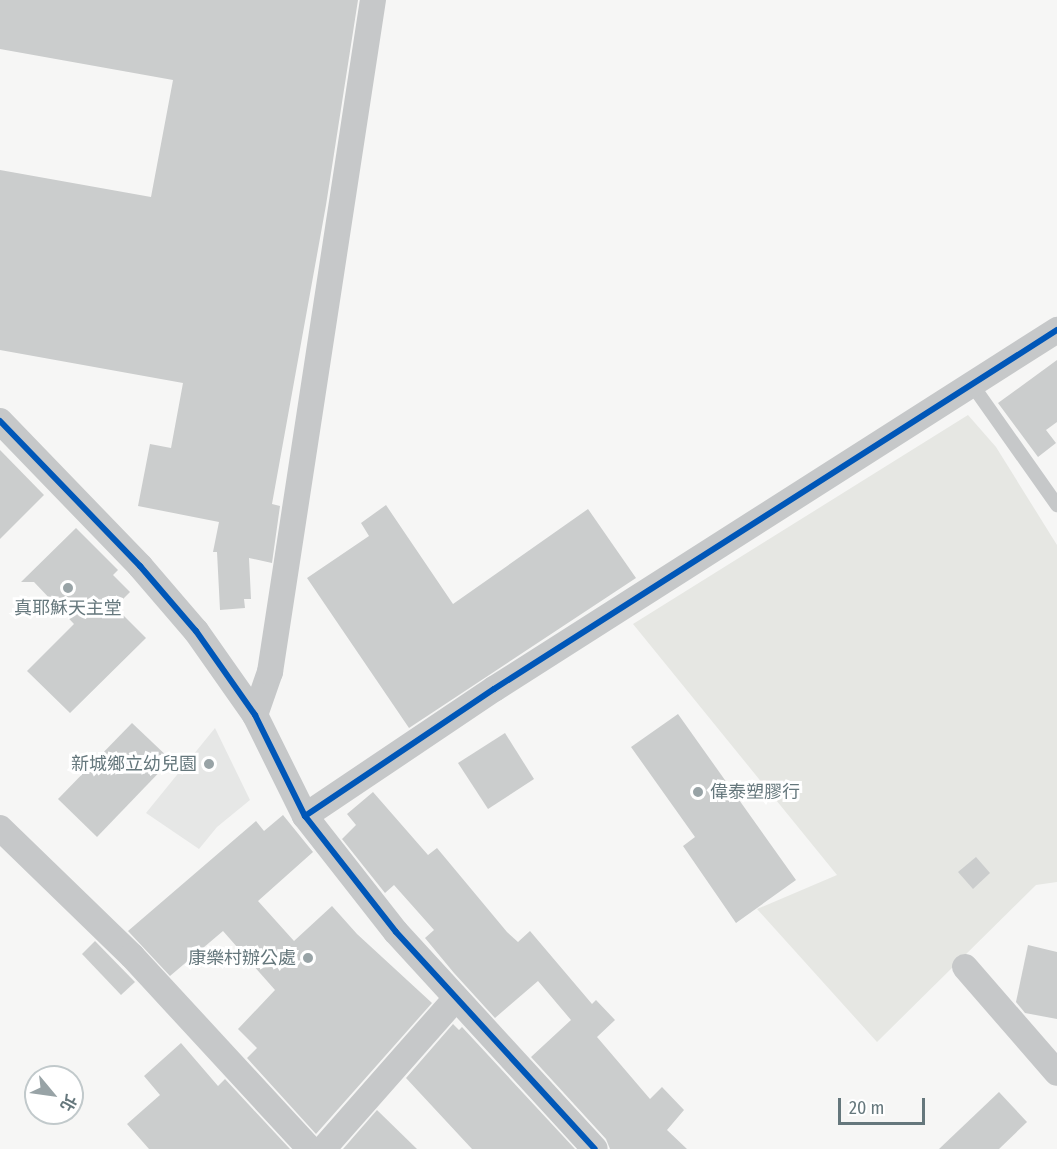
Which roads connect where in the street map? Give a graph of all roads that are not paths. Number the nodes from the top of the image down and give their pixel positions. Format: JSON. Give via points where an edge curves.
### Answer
{"nodes":[{"id":1,"x":374,"y":0,"type":"edge"},
{"id":2,"x":1057,"y":330,"type":"edge"},
{"id":3,"x":973,"y":386,"type":"junction"},
{"id":4,"x":0,"y":421,"type":"edge"},
{"id":5,"x":1057,"y":505,"type":"edge"},
{"id":6,"x":255,"y":715,"type":"junction"},
{"id":7,"x":305,"y":816,"type":"junction"},
{"id":8,"x":0,"y":828,"type":"edge"},
{"id":9,"x":965,"y":967,"type":"dead end"},
{"id":10,"x":456,"y":998,"type":"junction"},
{"id":11,"x":1057,"y":1073,"type":"edge"},
{"id":12,"x":310,"y":1149,"type":"edge"},
{"id":13,"x":323,"y":1149,"type":"edge"},
{"id":14,"x":595,"y":1149,"type":"edge"}],
"edges":[{"from":1,"to":6,"type":"street","via":[[270,672]]},
{"from":2,"to":3,"type":"street"},
{"from":3,"to":5,"type":"lane"},
{"from":3,"to":7,"type":"street","via":[[494,688]]},
{"from":4,"to":6,"type":"street","via":[[140,566],[196,631]]},
{"from":6,"to":7,"type":"street"},
{"from":7,"to":10,"type":"street","via":[[396,932]]},
{"from":8,"to":12,"type":"street","via":[[132,956]]},
{"from":9,"to":11,"type":"street"},
{"from":10,"to":13,"type":"street"},
{"from":10,"to":14,"type":"street"}]}
